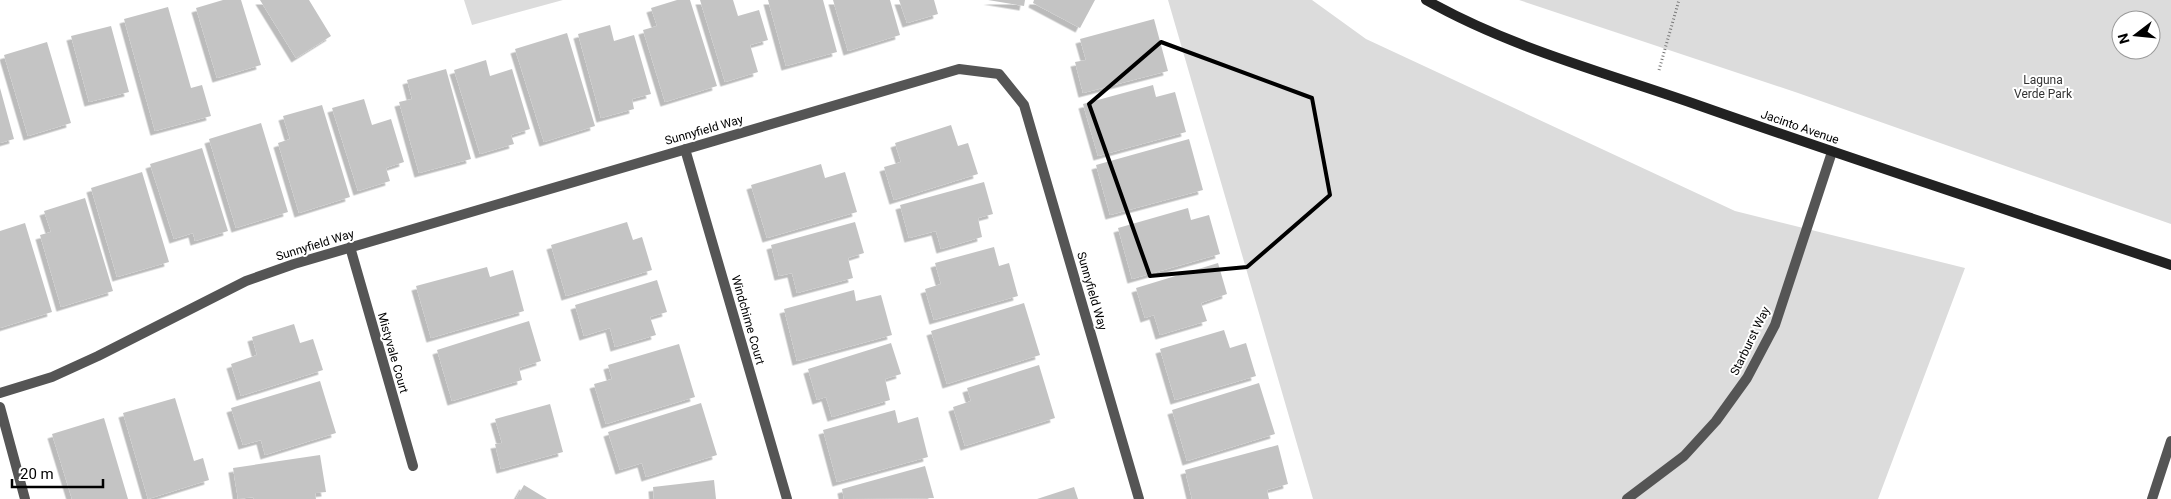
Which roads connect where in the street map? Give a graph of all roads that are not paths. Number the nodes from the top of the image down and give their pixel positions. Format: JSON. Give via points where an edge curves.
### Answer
{"nodes":[{"id":1,"x":1426,"y":0,"type":"edge"},
{"id":2,"x":685,"y":149,"type":"junction"},
{"id":3,"x":1832,"y":152,"type":"junction"},
{"id":4,"x":350,"y":247,"type":"junction"},
{"id":5,"x":2171,"y":265,"type":"edge"},
{"id":6,"x":0,"y":393,"type":"edge"},
{"id":7,"x":0,"y":407,"type":"edge"},
{"id":8,"x":2171,"y":441,"type":"edge"},
{"id":9,"x":413,"y":466,"type":"dead end"},
{"id":10,"x":25,"y":499,"type":"edge"},
{"id":11,"x":787,"y":499,"type":"edge"},
{"id":12,"x":1139,"y":499,"type":"edge"},
{"id":13,"x":1627,"y":499,"type":"edge"},
{"id":14,"x":2152,"y":499,"type":"edge"}],
"edges":[{"from":1,"to":3,"type":"street","name":"Jacinto Avenue","via":[[1514,42]]},
{"from":2,"to":4,"type":"street","name":"Sunnyfield Way"},
{"from":2,"to":11,"type":"street","name":"Windchime Court"},
{"from":2,"to":12,"type":"street","name":"Sunnyfield Way","via":[[960,69],[999,74],[1024,105]]},
{"from":3,"to":5,"type":"street","name":"Jacinto Avenue"},
{"from":3,"to":13,"type":"street","name":"Starburst Way","via":[[1775,325],[1747,378],[1716,421],[1684,456]]},
{"from":4,"to":6,"type":"street","name":"Sunnyfield Way","via":[[246,281],[52,377]]},
{"from":4,"to":9,"type":"street","name":"Mistyvale Court"},
{"from":7,"to":10,"type":"street"},
{"from":8,"to":14,"type":"street"}]}
